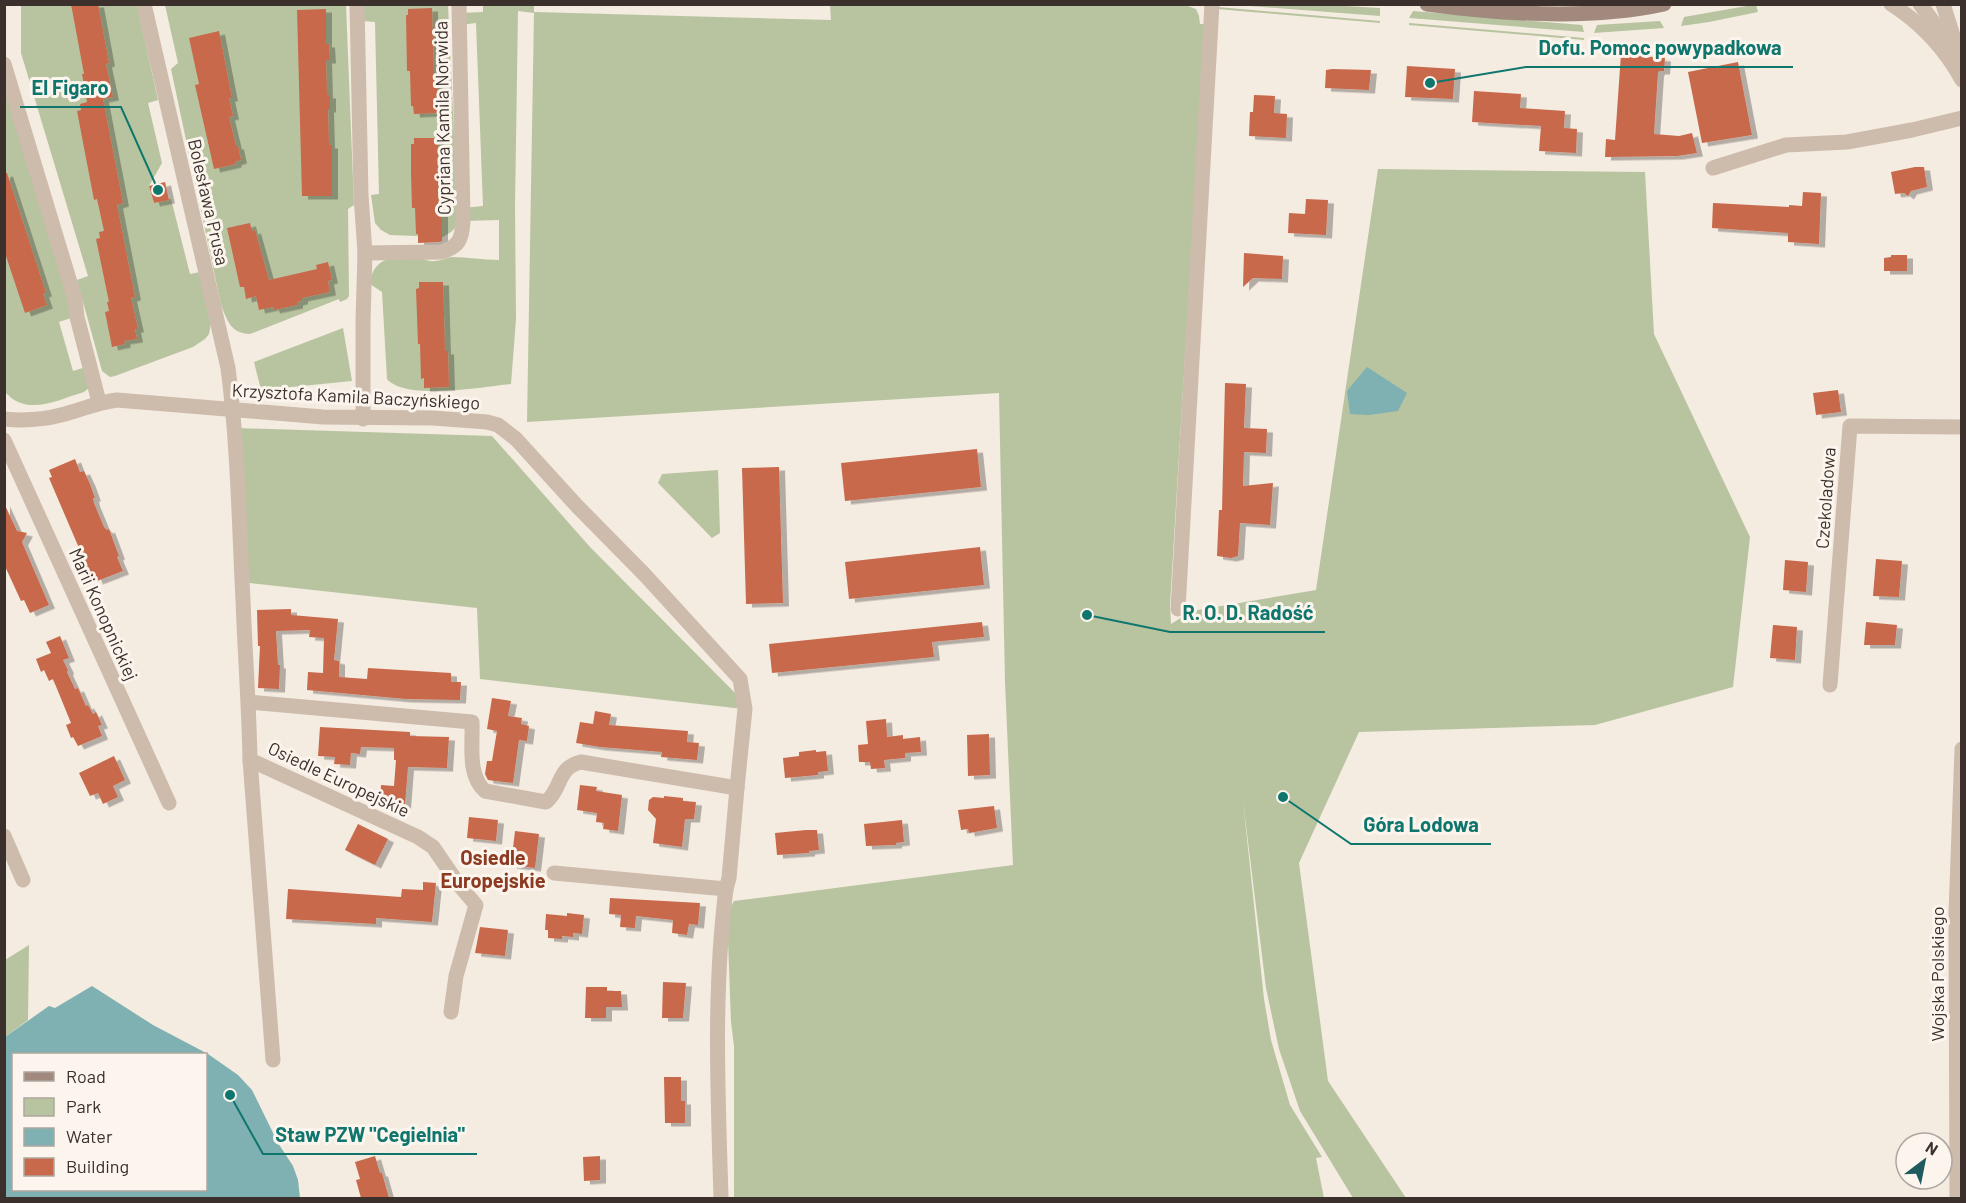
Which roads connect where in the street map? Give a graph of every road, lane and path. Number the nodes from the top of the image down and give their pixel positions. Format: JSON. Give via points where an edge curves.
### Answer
{"nodes":[{"id":1,"x":144,"y":4,"type":"edge"},
{"id":2,"x":357,"y":4,"type":"edge"},
{"id":3,"x":459,"y":4,"type":"edge"},
{"id":4,"x":1212,"y":4,"type":"edge"},
{"id":5,"x":1427,"y":4,"type":"edge"},
{"id":6,"x":1664,"y":4,"type":"edge"},
{"id":7,"x":1892,"y":4,"type":"edge"},
{"id":8,"x":1920,"y":4,"type":"edge"},
{"id":9,"x":1943,"y":4,"type":"edge"},
{"id":10,"x":1957,"y":60,"type":"edge"},
{"id":11,"x":4,"y":64,"type":"edge"},
{"id":12,"x":1962,"y":80,"type":"edge"},
{"id":13,"x":1962,"y":118,"type":"edge"},
{"id":14,"x":1713,"y":168,"type":"dead end"},
{"id":15,"x":365,"y":253,"type":"junction"},
{"id":16,"x":99,"y":402,"type":"junction"},
{"id":17,"x":234,"y":409,"type":"junction"},
{"id":18,"x":4,"y":419,"type":"edge"},
{"id":19,"x":363,"y":419,"type":"junction"},
{"id":20,"x":1962,"y":427,"type":"edge"},
{"id":21,"x":4,"y":440,"type":"edge"},
{"id":22,"x":1178,"y":609,"type":"dead end"},
{"id":23,"x":1830,"y":685,"type":"dead end"},
{"id":24,"x":249,"y":702,"type":"junction"},
{"id":25,"x":1962,"y":749,"type":"edge"},
{"id":26,"x":250,"y":760,"type":"junction"},
{"id":27,"x":737,"y":788,"type":"junction"},
{"id":28,"x":169,"y":803,"type":"dead end"},
{"id":29,"x":4,"y":836,"type":"edge"},
{"id":30,"x":554,"y":873,"type":"dead end"},
{"id":31,"x":23,"y":880,"type":"dead end"},
{"id":32,"x":726,"y":889,"type":"junction"},
{"id":33,"x":452,"y":1012,"type":"dead end"},
{"id":34,"x":273,"y":1060,"type":"dead end"},
{"id":35,"x":721,"y":1198,"type":"edge"},
{"id":36,"x":1957,"y":1198,"type":"edge"}],
"edges":[{"from":1,"to":17,"type":"street","name":"Bolesława Prusa","via":[[228,368]]},
{"from":2,"to":15,"type":"street"},
{"from":3,"to":15,"type":"street","name":"Cypriana Kamila Norwida","via":[[463,230],[458,243],[441,252]]},
{"from":4,"to":22,"type":"street"},
{"from":5,"to":6,"type":"main road","via":[[1538,14],[1607,12]]},
{"from":7,"to":10,"type":"street"},
{"from":8,"to":10,"type":"street"},
{"from":9,"to":10,"type":"street"},
{"from":10,"to":12,"type":"street"},
{"from":11,"to":16,"type":"street","via":[[75,299]]},
{"from":13,"to":14,"type":"street","via":[[1847,142],[1786,145]]},
{"from":15,"to":19,"type":"street"},
{"from":16,"to":17,"type":"street","name":"Krzysztofa Kamila Baczyńskiego"},
{"from":16,"to":18,"type":"street","name":"Krzysztofa Kamila Baczyńskiego","via":[[62,415],[25,421]]},
{"from":17,"to":19,"type":"street","name":"Krzysztofa Kamila Baczyńskiego"},
{"from":17,"to":24,"type":"street","name":"Osiedle Europejskie"},
{"from":19,"to":27,"type":"street","name":"Krzysztofa Kamila Baczyńskiego","via":[[487,422],[516,439],[740,679],[746,709]]},
{"from":20,"to":23,"type":"street","name":"Czekoladowa","via":[[1850,426]]},
{"from":21,"to":28,"type":"street","name":"Marii Konopnickiej"},
{"from":24,"to":26,"type":"street","name":"Osiedle Europejskie"},
{"from":24,"to":27,"type":"street","via":[[472,722],[474,774],[478,784],[485,791],[516,797],[546,802],[564,770],[581,762]]},
{"from":25,"to":36,"type":"street","name":"Wojska Polskiego","via":[[1956,914]]},
{"from":26,"to":33,"type":"street","name":"Osiedle Europejskie","via":[[433,847],[476,905],[456,976]]},
{"from":26,"to":34,"type":"street"},
{"from":27,"to":32,"type":"street","name":"Krzysztofa Kamila Baczyńskiego"},
{"from":29,"to":31,"type":"street"},
{"from":30,"to":32,"type":"street"},
{"from":32,"to":35,"type":"street","name":"Krzysztofa Kamila Baczyńskiego","via":[[720,940],[717,1049]]}]}
